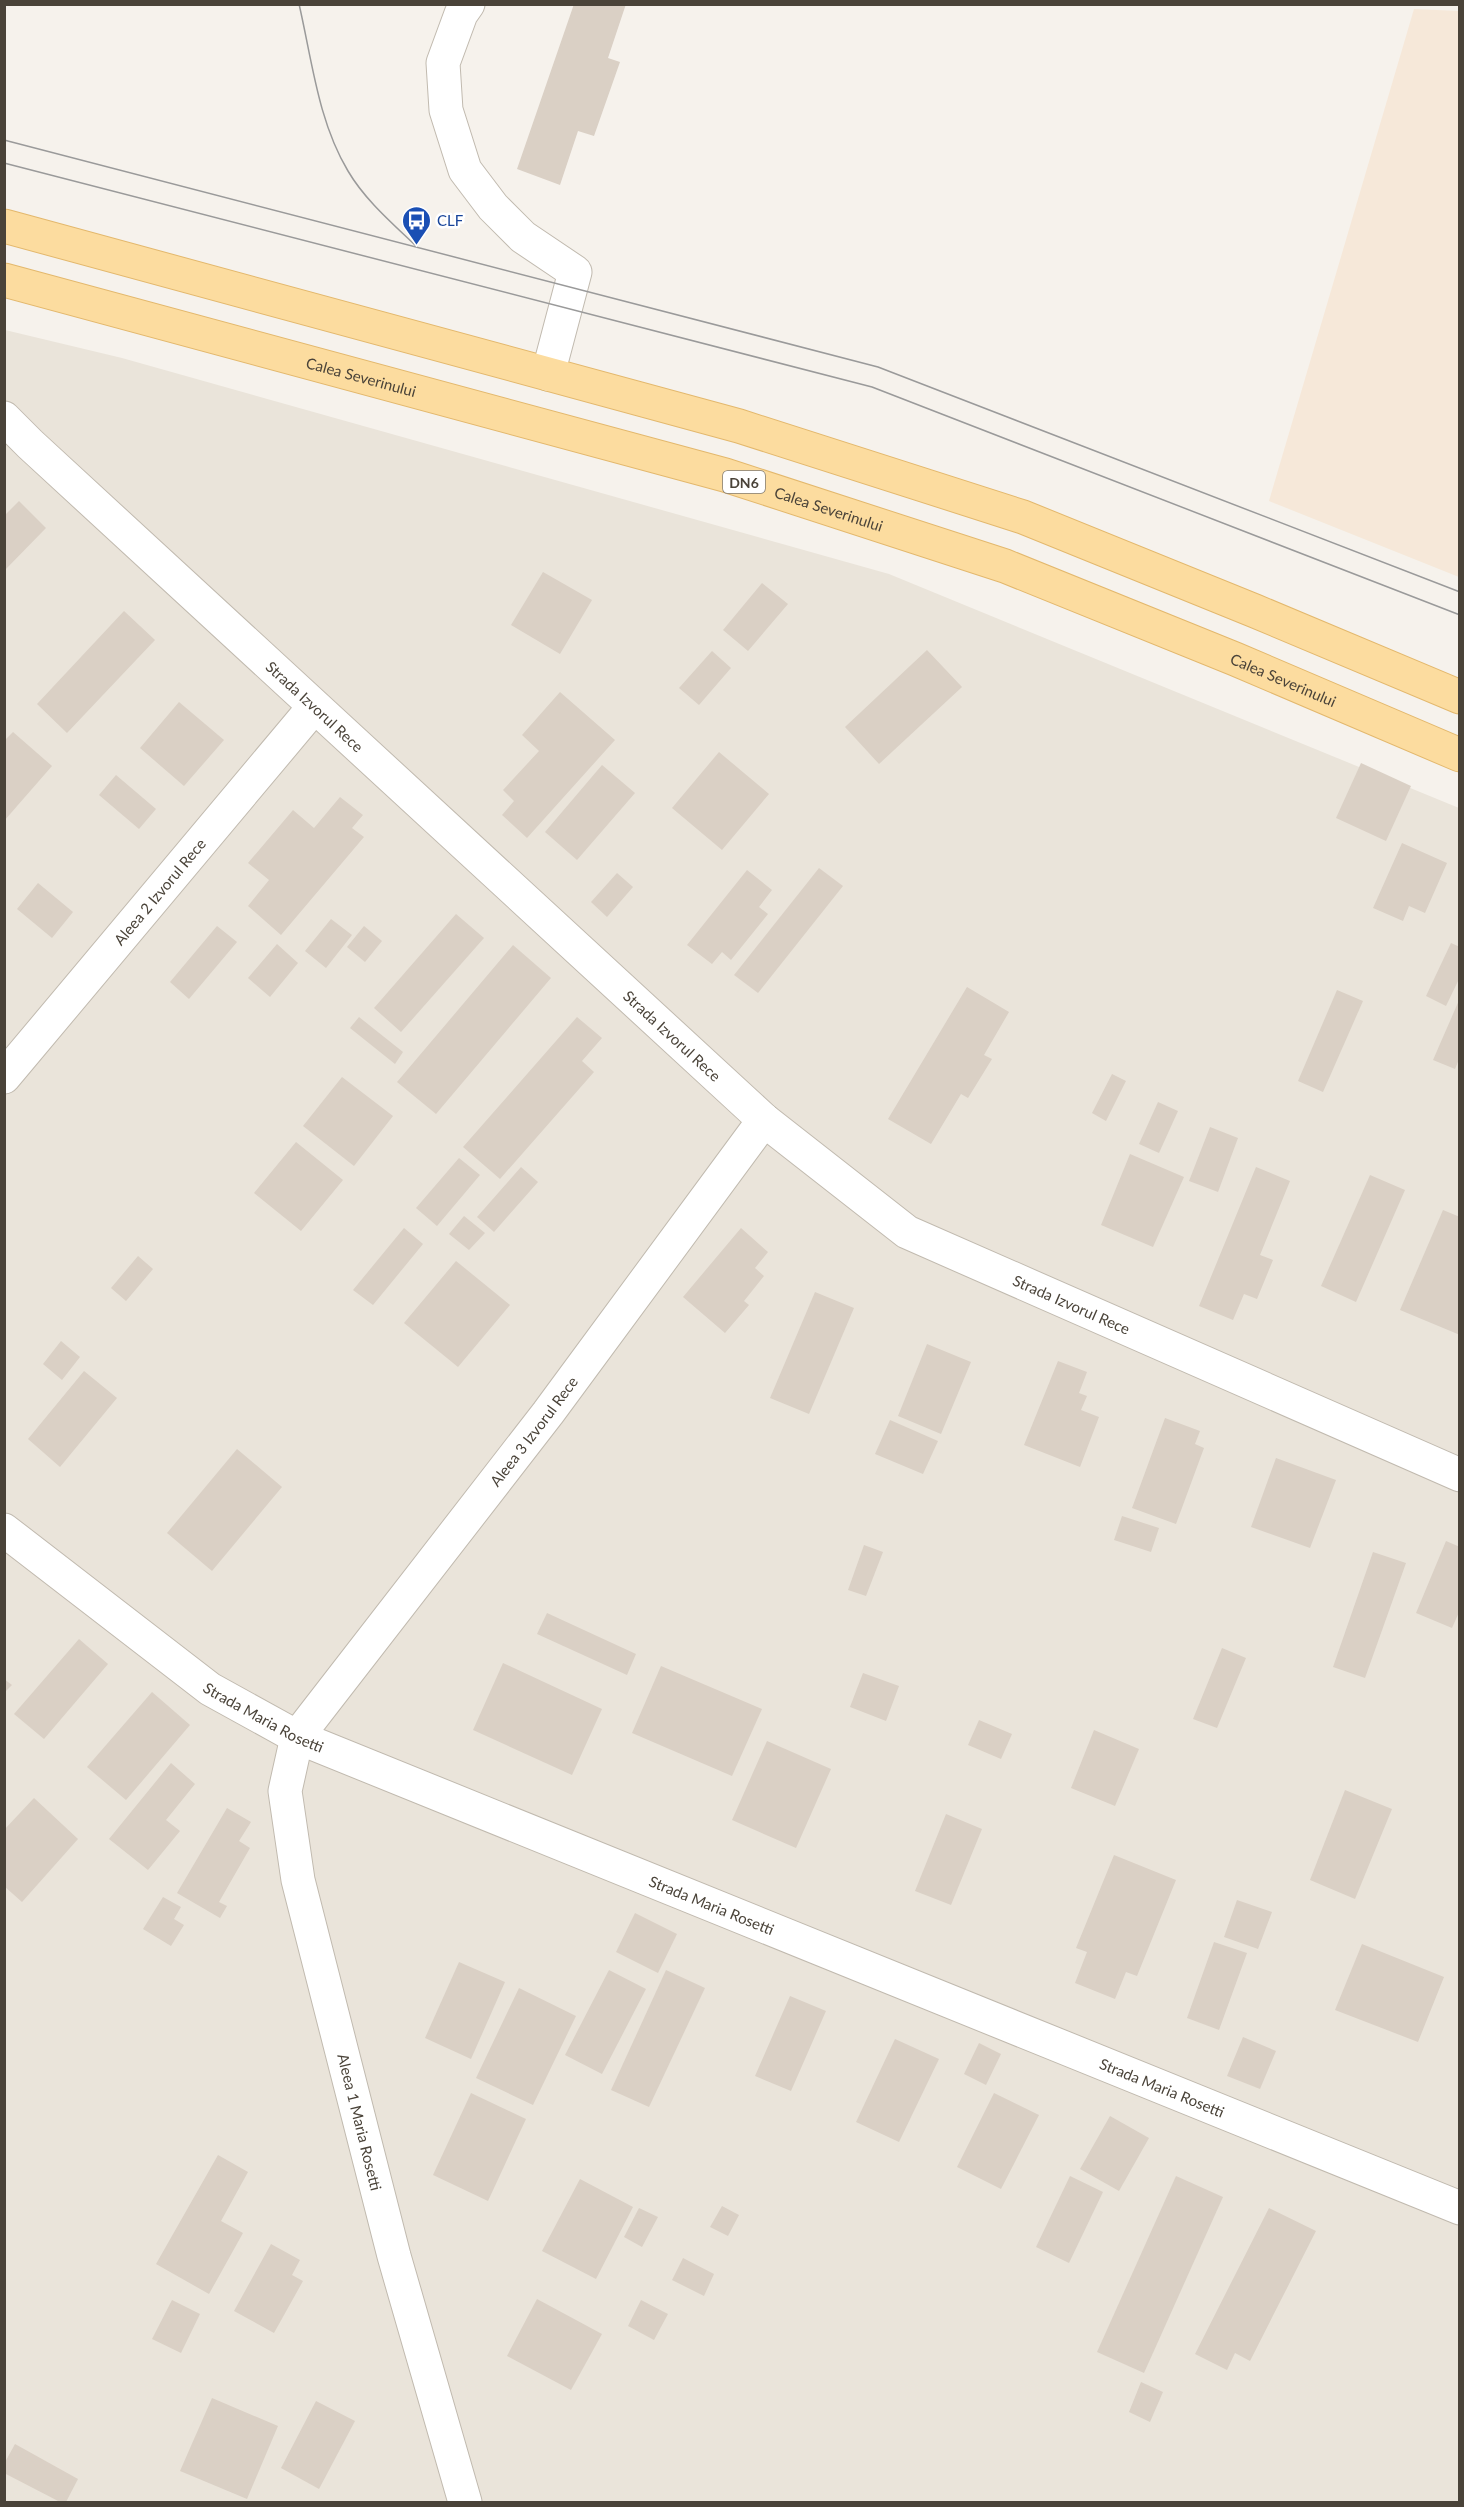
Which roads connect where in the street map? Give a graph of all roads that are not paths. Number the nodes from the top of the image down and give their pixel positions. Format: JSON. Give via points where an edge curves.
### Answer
{"nodes":[{"id":1,"x":462,"y":8,"type":"edge"},
{"id":2,"x":4,"y":226,"type":"edge"},
{"id":3,"x":4,"y":280,"type":"edge"},
{"id":4,"x":548,"y":374,"type":"junction"},
{"id":5,"x":4,"y":418,"type":"edge"},
{"id":6,"x":1460,"y":697,"type":"edge"},
{"id":7,"x":314,"y":706,"type":"junction"},
{"id":8,"x":1460,"y":755,"type":"edge"},
{"id":9,"x":4,"y":1077,"type":"edge"},
{"id":10,"x":764,"y":1120,"type":"junction"},
{"id":11,"x":1460,"y":1475,"type":"edge"},
{"id":12,"x":4,"y":1530,"type":"edge"},
{"id":13,"x":297,"y":1737,"type":"junction"},
{"id":14,"x":1460,"y":2208,"type":"edge"},
{"id":15,"x":465,"y":2502,"type":"edge"}],
"edges":[{"from":1,"to":4,"type":"street","via":[[443,63],[446,110],[465,170],[493,207],[523,237],[575,273]]},
{"from":2,"to":4,"type":"main road"},
{"from":3,"to":8,"type":"main road","name":"Calea Severinului","number":"DN6","via":[[725,475],[982,559],[1224,654]]},
{"from":4,"to":6,"type":"main road","via":[[739,426],[1023,518]]},
{"from":5,"to":7,"type":"street","name":"Strada Izvorul Rece"},
{"from":7,"to":9,"type":"street","name":"Aleea 2 Izvorul Rece"},
{"from":7,"to":10,"type":"street","name":"Strada Izvorul Rece"},
{"from":10,"to":11,"type":"street","name":"Strada Izvorul Rece","via":[[907,1232]]},
{"from":10,"to":13,"type":"street","name":"Aleea 3 Izvorul Rece","via":[[548,1413]]},
{"from":12,"to":13,"type":"street","name":"Strada Maria Rosetti","via":[[210,1689]]},
{"from":13,"to":14,"type":"street","name":"Strada Maria Rosetti"},
{"from":13,"to":15,"type":"street","name":"Aleea 1 Maria Rosetti","via":[[285,1791],[298,1880],[394,2256]]}]}
